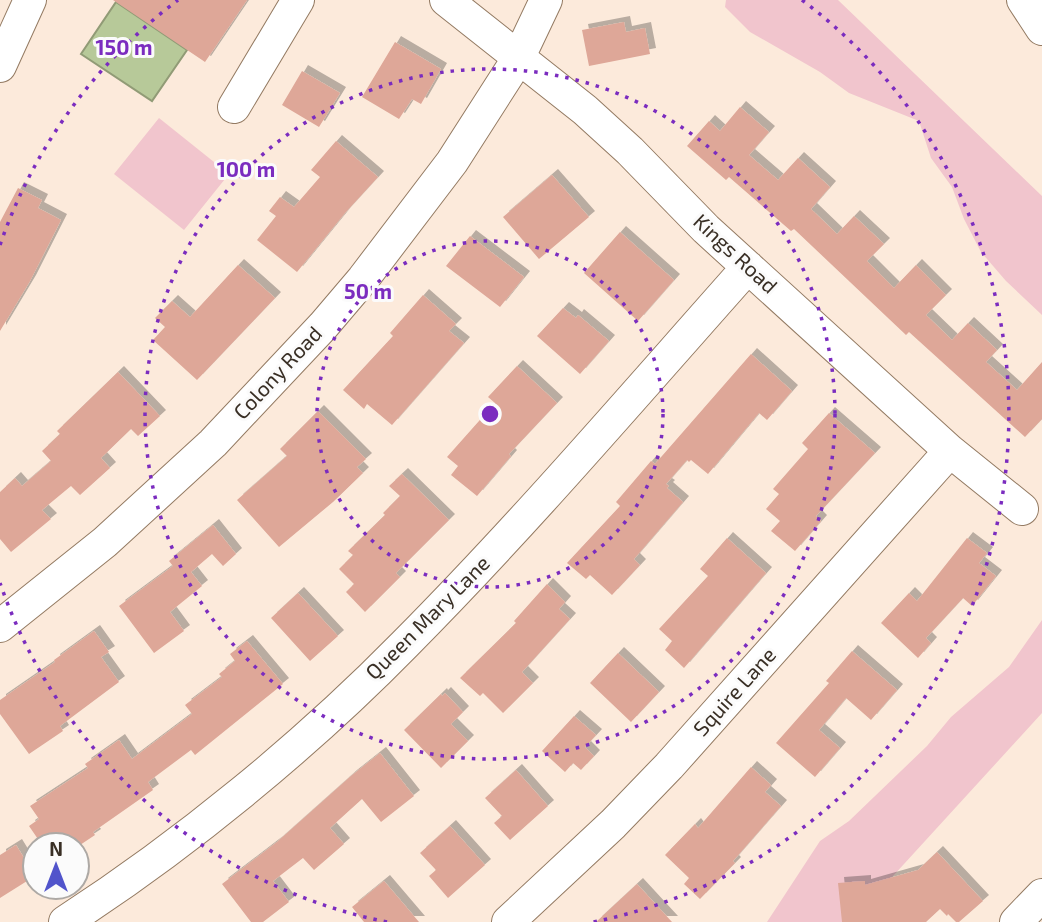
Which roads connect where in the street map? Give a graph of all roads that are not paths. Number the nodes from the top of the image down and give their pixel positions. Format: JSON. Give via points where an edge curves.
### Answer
{"nodes":[{"id":1,"x":30,"y":0,"type":"edge"},
{"id":2,"x":298,"y":0,"type":"edge"},
{"id":3,"x":446,"y":0,"type":"edge"},
{"id":4,"x":546,"y":0,"type":"edge"},
{"id":5,"x":1023,"y":0,"type":"edge"},
{"id":6,"x":1042,"y":29,"type":"edge"},
{"id":7,"x":518,"y":59,"type":"junction"},
{"id":8,"x":0,"y":66,"type":"edge"},
{"id":9,"x":234,"y":107,"type":"dead end"},
{"id":10,"x":748,"y":267,"type":"junction"},
{"id":11,"x":950,"y":451,"type":"junction"},
{"id":12,"x":1022,"y":509,"type":"dead end"},
{"id":13,"x":0,"y":625,"type":"edge"},
{"id":14,"x":1042,"y":895,"type":"edge"},
{"id":15,"x":65,"y":922,"type":"edge"},
{"id":16,"x":508,"y":922,"type":"edge"},
{"id":17,"x":1016,"y":922,"type":"edge"}],
"edges":[{"from":1,"to":8,"type":"street"},
{"from":2,"to":9,"type":"street"},
{"from":3,"to":7,"type":"street","name":"Kings Road"},
{"from":4,"to":7,"type":"street","name":"Colony Road"},
{"from":5,"to":6,"type":"street"},
{"from":7,"to":10,"type":"street","name":"Kings Road","via":[[585,110]]},
{"from":7,"to":13,"type":"street","name":"Colony Road","via":[[452,162],[323,326],[203,452],[105,542]]},
{"from":10,"to":11,"type":"street","name":"Kings Road"},
{"from":10,"to":15,"type":"street","name":"Queen Mary Lane","via":[[520,524],[404,646],[258,777],[184,837]]},
{"from":11,"to":12,"type":"street","name":"Kings Road"},
{"from":11,"to":16,"type":"street","name":"Squire Lane","via":[[669,766]]},
{"from":14,"to":17,"type":"street"}]}
